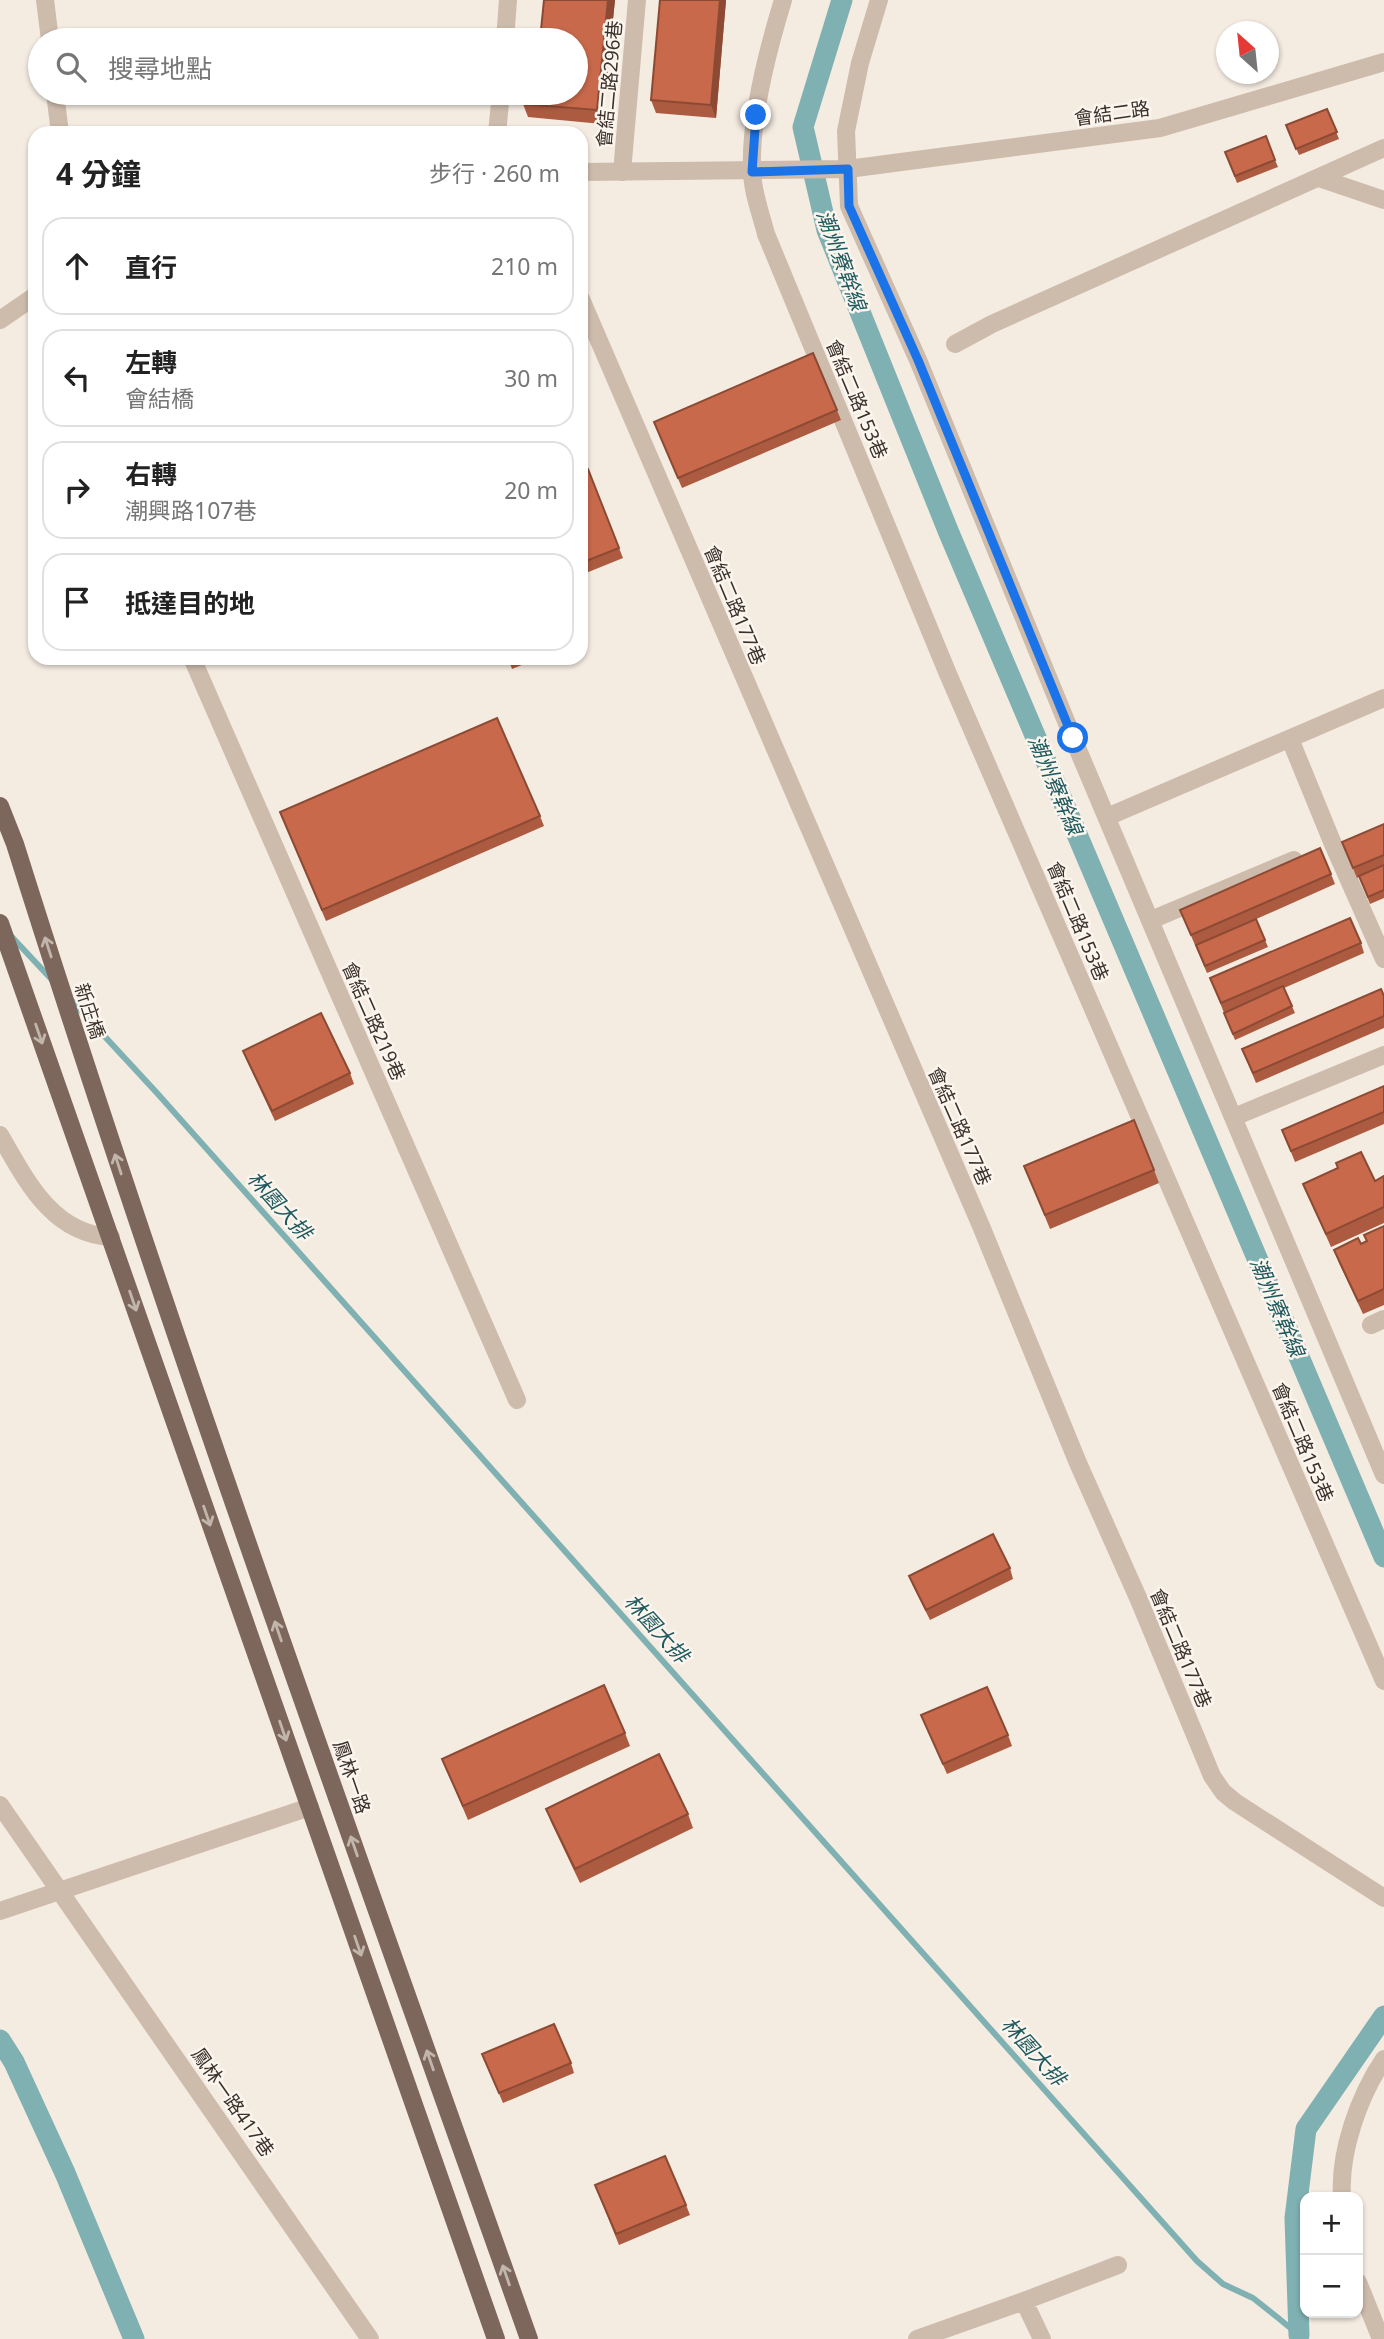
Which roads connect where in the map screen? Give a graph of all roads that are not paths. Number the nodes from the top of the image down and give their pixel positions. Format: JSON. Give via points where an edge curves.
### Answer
{"nodes":[{"id":1,"x":45,"y":0,"type":"edge"},
{"id":2,"x":508,"y":0,"type":"edge"},
{"id":3,"x":637,"y":0,"type":"edge"},
{"id":4,"x":783,"y":0,"type":"edge"},
{"id":5,"x":880,"y":0,"type":"edge"},
{"id":6,"x":48,"y":28,"type":"edge"},
{"id":7,"x":506,"y":28,"type":"edge"},
{"id":8,"x":1382,"y":67,"type":"edge"},
{"id":9,"x":56,"y":105,"type":"edge"},
{"id":10,"x":500,"y":105,"type":"edge"},
{"id":11,"x":59,"y":126,"type":"edge"},
{"id":12,"x":498,"y":126,"type":"edge"},
{"id":13,"x":1384,"y":148,"type":"edge"},
{"id":14,"x":843,"y":169,"type":"junction"},
{"id":15,"x":758,"y":171,"type":"junction"},
{"id":16,"x":588,"y":172,"type":"edge"},
{"id":17,"x":622,"y":172,"type":"junction"},
{"id":18,"x":1319,"y":178,"type":"junction"},
{"id":19,"x":1384,"y":200,"type":"edge"},
{"id":20,"x":28,"y":302,"type":"edge"},
{"id":21,"x":588,"y":315,"type":"edge"},
{"id":22,"x":0,"y":320,"type":"edge"},
{"id":23,"x":955,"y":344,"type":"dead end"},
{"id":24,"x":195,"y":665,"type":"edge"},
{"id":25,"x":1384,"y":698,"type":"edge"},
{"id":26,"x":1290,"y":739,"type":"junction"},
{"id":27,"x":0,"y":806,"type":"edge"},
{"id":28,"x":1107,"y":817,"type":"junction"},
{"id":29,"x":1321,"y":850,"type":"junction"},
{"id":30,"x":1151,"y":920,"type":"junction"},
{"id":31,"x":0,"y":923,"type":"edge"},
{"id":32,"x":1384,"y":959,"type":"edge"},
{"id":33,"x":1384,"y":1055,"type":"edge"},
{"id":34,"x":1234,"y":1117,"type":"junction"},
{"id":35,"x":0,"y":1135,"type":"edge"},
{"id":36,"x":139,"y":1229,"type":"joint"},
{"id":37,"x":111,"y":1237,"type":"junction"},
{"id":38,"x":517,"y":1401,"type":"dead end"},
{"id":39,"x":1384,"y":1475,"type":"edge"},
{"id":40,"x":1384,"y":1681,"type":"edge"},
{"id":41,"x":0,"y":1805,"type":"edge"},
{"id":42,"x":310,"y":1807,"type":"junction"},
{"id":43,"x":59,"y":1890,"type":"junction"},
{"id":44,"x":1384,"y":1898,"type":"edge"},
{"id":45,"x":0,"y":1912,"type":"edge"},
{"id":46,"x":1384,"y":2059,"type":"edge"},
{"id":47,"x":1342,"y":2192,"type":"edge"},
{"id":48,"x":1118,"y":2265,"type":"dead end"},
{"id":49,"x":1363,"y":2294,"type":"edge"},
{"id":50,"x":1024,"y":2301,"type":"junction"},
{"id":51,"x":370,"y":2339,"type":"edge"},
{"id":52,"x":496,"y":2339,"type":"edge"},
{"id":53,"x":528,"y":2339,"type":"edge"},
{"id":54,"x":917,"y":2339,"type":"edge"},
{"id":55,"x":1042,"y":2339,"type":"edge"},
{"id":56,"x":1381,"y":2339,"type":"edge"}],
"edges":[{"from":1,"to":6,"type":"street"},
{"from":2,"to":7,"type":"street"},
{"from":3,"to":17,"type":"street","name":"會結二路296巷"},
{"from":4,"to":15,"type":"street","name":"會結二路153巷","via":[[756,115]]},
{"from":5,"to":14,"type":"street","via":[[860,63]]},
{"from":8,"to":14,"type":"street","name":"會結二路","via":[[1160,128]]},
{"from":9,"to":11,"type":"street"},
{"from":10,"to":12,"type":"street"},
{"from":13,"to":18,"type":"street"},
{"from":14,"to":15,"type":"street","name":"會結二路"},
{"from":14,"to":28,"type":"street","via":[[849,206],[918,360]]},
{"from":15,"to":17,"type":"street"},
{"from":15,"to":40,"type":"street","name":"會結二路153巷","via":[[765,234],[948,674]]},
{"from":16,"to":17,"type":"street"},
{"from":18,"to":19,"type":"street"},
{"from":18,"to":23,"type":"street"},
{"from":20,"to":22,"type":"street"},
{"from":21,"to":44,"type":"street","name":"會結二路177巷","via":[[981,1226],[1212,1776],[1235,1802]]},
{"from":24,"to":38,"type":"street","name":"會結二路219巷"},
{"from":25,"to":26,"type":"street"},
{"from":26,"to":28,"type":"street"},
{"from":26,"to":29,"type":"street"},
{"from":36,"to":27,"type":"main road","name":"新庄橋","one_way":true},
{"from":28,"to":30,"type":"street"},
{"from":29,"to":30,"type":"street"},
{"from":29,"to":32,"type":"street"},
{"from":30,"to":34,"type":"street"},
{"from":31,"to":37,"type":"main road","one_way":true},
{"from":33,"to":34,"type":"street"},
{"from":34,"to":39,"type":"street"},
{"from":35,"to":37,"type":"street","via":[[32,1190],[65,1223],[93,1236]]},
{"from":53,"to":36,"type":"main road","name":"鳳林一路","one_way":true},
{"from":37,"to":42,"type":"main road","one_way":true},
{"from":41,"to":43,"type":"street","name":"鳳林一路417巷"},
{"from":42,"to":43,"type":"street"},
{"from":42,"to":52,"type":"main road","one_way":true},
{"from":43,"to":45,"type":"street"},
{"from":43,"to":51,"type":"street","name":"鳳林一路417巷"},
{"from":46,"to":47,"type":"street","via":[[1371,2078],[1342,2165]]},
{"from":48,"to":50,"type":"street"},
{"from":49,"to":56,"type":"street"},
{"from":50,"to":54,"type":"street"},
{"from":50,"to":55,"type":"street"}]}
